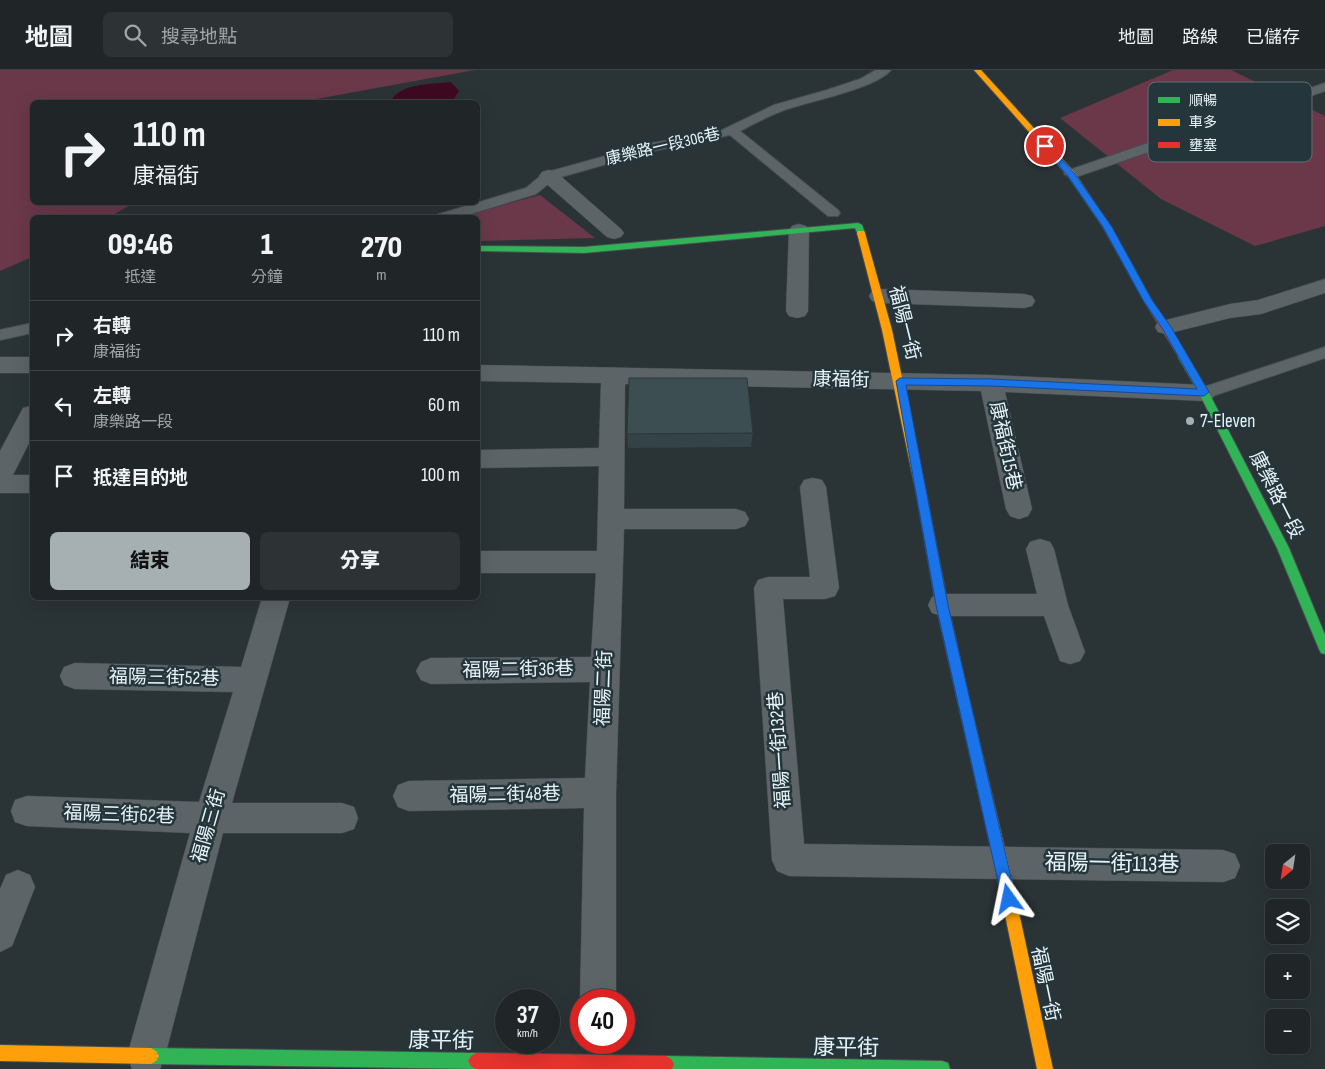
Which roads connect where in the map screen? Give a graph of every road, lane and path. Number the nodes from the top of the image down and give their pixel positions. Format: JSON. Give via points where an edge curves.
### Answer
{"nodes":[{"id":1,"x":885,"y":70,"type":"edge"},
{"id":2,"x":977,"y":70,"type":"edge"},
{"id":3,"x":1325,"y":87,"type":"edge"},
{"id":4,"x":1312,"y":91,"type":"edge"},
{"id":5,"x":731,"y":130,"type":"junction"},
{"id":6,"x":1148,"y":148,"type":"edge"},
{"id":7,"x":1071,"y":174,"type":"junction"},
{"id":8,"x":549,"y":176,"type":"junction"},
{"id":9,"x":833,"y":213,"type":"dead end"},
{"id":10,"x":451,"y":215,"type":"edge"},
{"id":11,"x":799,"y":230,"type":"junction"},
{"id":12,"x":614,"y":233,"type":"dead end"},
{"id":13,"x":480,"y":249,"type":"edge"},
{"id":14,"x":1325,"y":286,"type":"edge"},
{"id":15,"x":880,"y":296,"type":"junction"},
{"id":16,"x":1024,"y":301,"type":"dead end"},
{"id":17,"x":797,"y":311,"type":"dead end"},
{"id":18,"x":1166,"y":327,"type":"junction"},
{"id":19,"x":30,"y":328,"type":"edge"},
{"id":20,"x":0,"y":335,"type":"edge"},
{"id":21,"x":1325,"y":352,"type":"edge"},
{"id":22,"x":30,"y":365,"type":"edge"},
{"id":23,"x":0,"y":366,"type":"edge"},
{"id":24,"x":480,"y":373,"type":"edge"},
{"id":25,"x":613,"y":376,"type":"junction"},
{"id":26,"x":900,"y":381,"type":"junction"},
{"id":27,"x":991,"y":383,"type":"junction"},
{"id":28,"x":1204,"y":392,"type":"junction"},
{"id":29,"x":30,"y":418,"type":"edge"},
{"id":30,"x":612,"y":458,"type":"junction"},
{"id":31,"x":480,"y":459,"type":"edge"},
{"id":32,"x":0,"y":475,"type":"edge"},
{"id":33,"x":0,"y":484,"type":"edge"},
{"id":34,"x":30,"y":484,"type":"edge"},
{"id":35,"x":813,"y":487,"type":"dead end"},
{"id":36,"x":1019,"y":509,"type":"dead end"},
{"id":37,"x":611,"y":519,"type":"junction"},
{"id":38,"x":736,"y":519,"type":"dead end"},
{"id":39,"x":1040,"y":549,"type":"dead end"},
{"id":40,"x":480,"y":562,"type":"edge"},
{"id":41,"x":610,"y":562,"type":"junction"},
{"id":42,"x":275,"y":600,"type":"edge"},
{"id":43,"x":942,"y":605,"type":"junction"},
{"id":44,"x":1054,"y":606,"type":"junction"},
{"id":45,"x":1325,"y":649,"type":"edge"},
{"id":46,"x":1070,"y":652,"type":"dead end"},
{"id":47,"x":604,"y":669,"type":"junction"},
{"id":48,"x":431,"y":671,"type":"dead end"},
{"id":49,"x":75,"y":676,"type":"dead end"},
{"id":50,"x":252,"y":680,"type":"junction"},
{"id":51,"x":600,"y":793,"type":"junction"},
{"id":52,"x":409,"y":796,"type":"dead end"},
{"id":53,"x":26,"y":811,"type":"dead end"},
{"id":54,"x":211,"y":818,"type":"junction"},
{"id":55,"x":342,"y":818,"type":"dead end"},
{"id":56,"x":1001,"y":862,"type":"junction"},
{"id":57,"x":1223,"y":866,"type":"dead end"},
{"id":58,"x":18,"y":887,"type":"dead end"},
{"id":59,"x":0,"y":934,"type":"edge"},
{"id":60,"x":598,"y":989,"type":"edge"},
{"id":61,"x":0,"y":1053,"type":"edge"},
{"id":62,"x":570,"y":1053,"type":"edge"},
{"id":63,"x":620,"y":1054,"type":"edge"},
{"id":64,"x":146,"y":1056,"type":"junction"},
{"id":65,"x":942,"y":1069,"type":"edge"},
{"id":66,"x":1045,"y":1069,"type":"edge"}],
"edges":[{"from":1,"to":5,"type":"lane","name":"康樂路一段306巷","via":[[831,93],[778,108]]},
{"from":2,"to":7,"type":"street","name":"康樂路一段"},
{"from":3,"to":4,"type":"lane"},
{"from":5,"to":8,"type":"lane","name":"康樂路一段306巷","via":[[721,135],[652,147]]},
{"from":5,"to":9,"type":"lane"},
{"from":6,"to":7,"type":"lane"},
{"from":7,"to":18,"type":"street","name":"康樂路一段","via":[[1107,227]]},
{"from":8,"to":10,"type":"lane","name":"康樂路一段306巷","via":[[531,191]]},
{"from":8,"to":12,"type":"street"},
{"from":11,"to":13,"type":"street","name":"福陽一街","via":[[584,250]]},
{"from":11,"to":15,"type":"street","name":"福陽一街","via":[[858,225]]},
{"from":11,"to":17,"type":"street"},
{"from":14,"to":18,"type":"street","via":[[1261,307],[1230,310]]},
{"from":15,"to":16,"type":"street"},
{"from":15,"to":26,"type":"street","name":"福陽一街"},
{"from":18,"to":28,"type":"street","name":"康樂路一段"},
{"from":19,"to":20,"type":"lane"},
{"from":21,"to":28,"type":"lane"},
{"from":22,"to":23,"type":"street"},
{"from":24,"to":25,"type":"street","name":"康福街"},
{"from":25,"to":26,"type":"street","name":"康福街"},
{"from":25,"to":30,"type":"street","name":"福陽二街"},
{"from":26,"to":27,"type":"street","name":"康福街"},
{"from":26,"to":43,"type":"street","name":"福陽一街"},
{"from":27,"to":28,"type":"street","name":"康福街"},
{"from":27,"to":36,"type":"street","name":"康福街15巷"},
{"from":28,"to":45,"type":"street","name":"康樂路一段","via":[[1284,548]]},
{"from":29,"to":32,"type":"street"},
{"from":30,"to":31,"type":"street"},
{"from":30,"to":37,"type":"street","name":"福陽二街"},
{"from":33,"to":34,"type":"street"},
{"from":35,"to":56,"type":"street","name":"福陽一街132巷","via":[[825,588],[768,588],[789,860]]},
{"from":37,"to":38,"type":"street"},
{"from":37,"to":41,"type":"street","name":"福陽二街"},
{"from":39,"to":44,"type":"street"},
{"from":40,"to":41,"type":"street"},
{"from":41,"to":47,"type":"street","name":"福陽二街"},
{"from":42,"to":50,"type":"street","name":"福陽三街"},
{"from":43,"to":44,"type":"street"},
{"from":43,"to":56,"type":"street","name":"福陽一街"},
{"from":44,"to":46,"type":"street"},
{"from":47,"to":48,"type":"street","name":"福陽二街36巷"},
{"from":47,"to":51,"type":"street","name":"福陽二街"},
{"from":49,"to":50,"type":"street","name":"福陽三街52巷"},
{"from":50,"to":54,"type":"street","name":"福陽三街"},
{"from":51,"to":52,"type":"street","name":"福陽二街48巷"},
{"from":51,"to":60,"type":"street","name":"福陽二街"},
{"from":53,"to":54,"type":"street","name":"福陽三街62巷"},
{"from":54,"to":55,"type":"street","name":"福陽三街62巷"},
{"from":54,"to":64,"type":"street","name":"福陽三街"},
{"from":56,"to":57,"type":"street","name":"福陽一街113巷"},
{"from":56,"to":66,"type":"street","name":"福陽一街"},
{"from":58,"to":59,"type":"street"},
{"from":61,"to":64,"type":"street","name":"康平街"},
{"from":62,"to":64,"type":"street","name":"康平街"},
{"from":63,"to":65,"type":"street","name":"康平街"}]}
